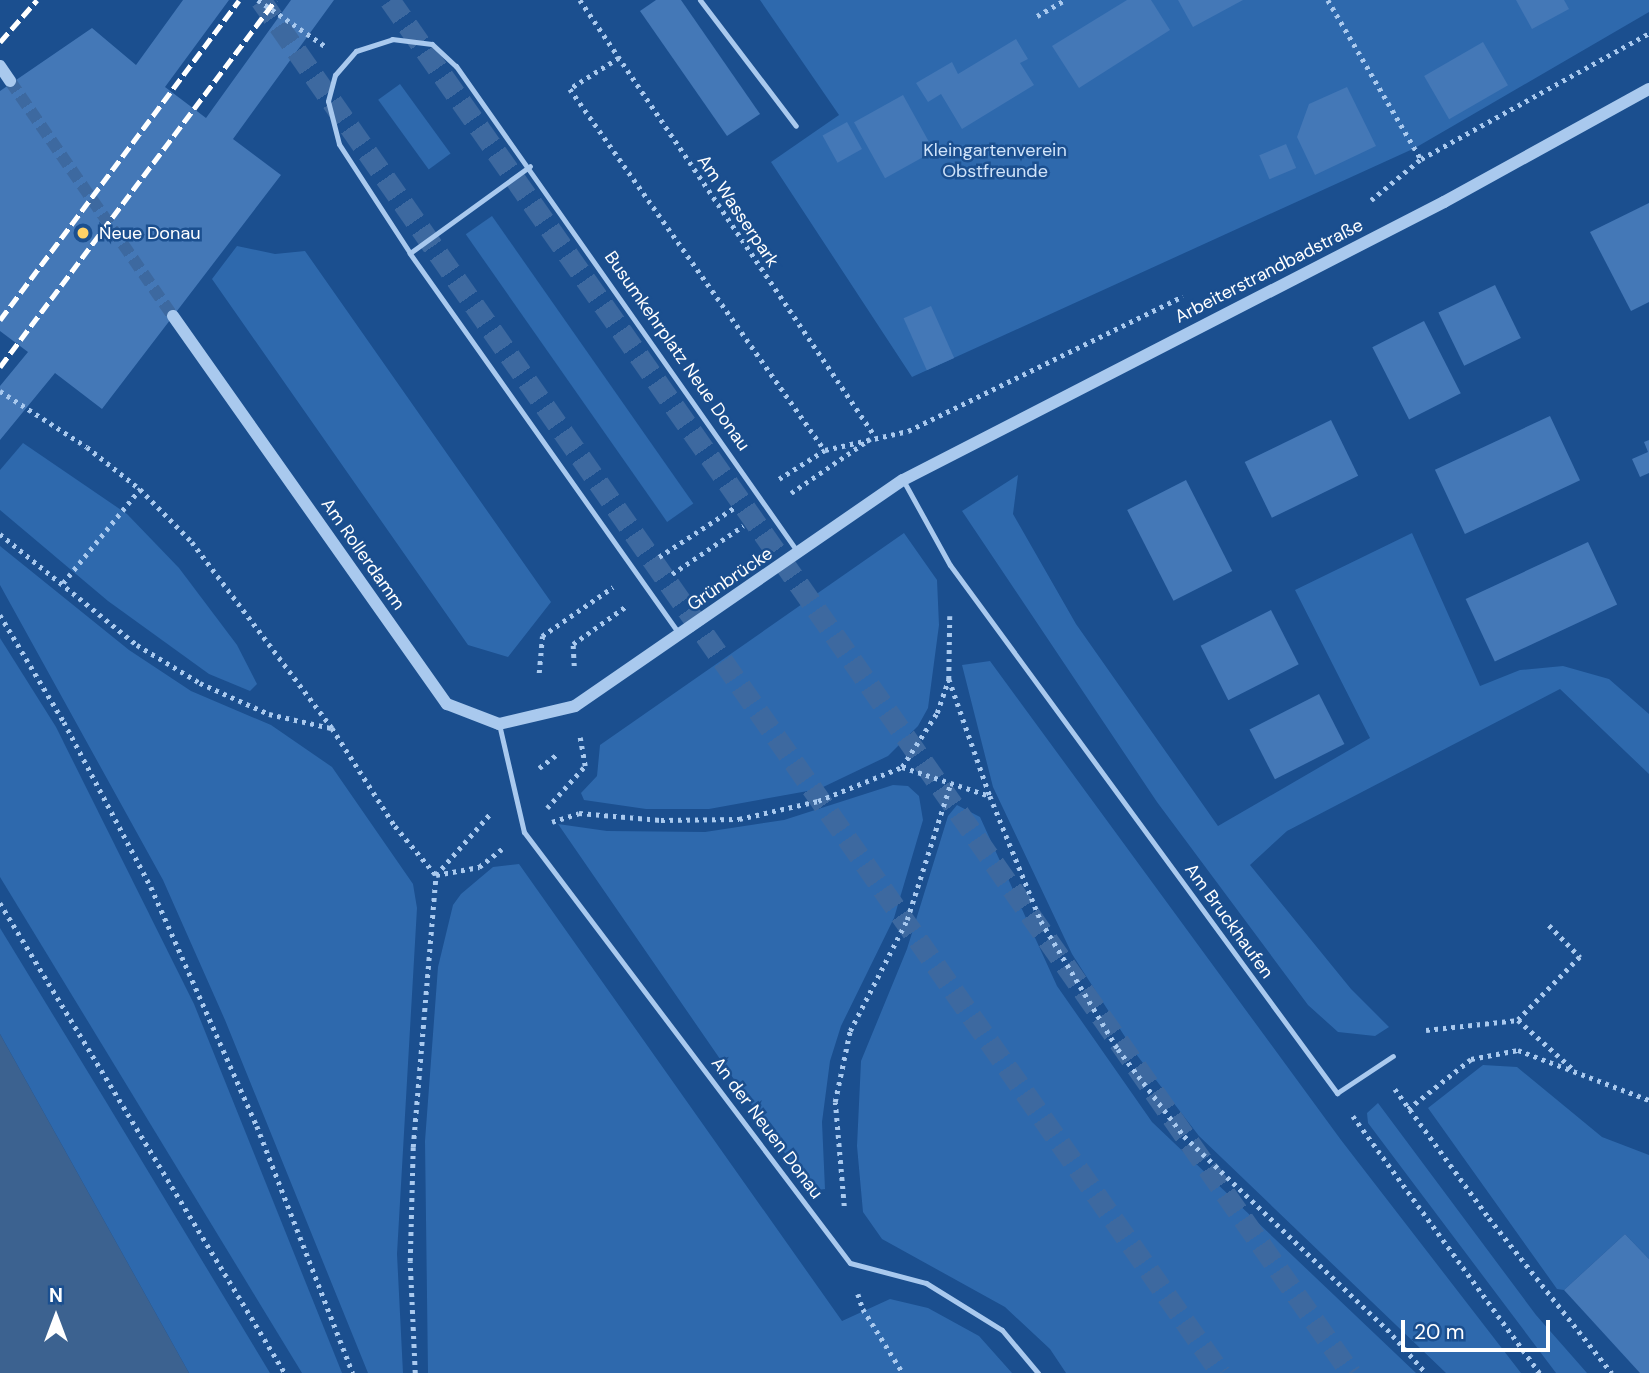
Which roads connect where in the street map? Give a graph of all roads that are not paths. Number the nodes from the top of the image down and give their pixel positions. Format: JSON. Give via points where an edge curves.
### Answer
{"nodes":[{"id":1,"x":700,"y":0,"type":"edge"},
{"id":2,"x":0,"y":66,"type":"edge"},
{"id":3,"x":10,"y":81,"type":"tunnel mouth"},
{"id":4,"x":1649,"y":89,"type":"edge"},
{"id":5,"x":796,"y":126,"type":"dead end"},
{"id":6,"x":530,"y":166,"type":"junction"},
{"id":7,"x":410,"y":253,"type":"junction"},
{"id":8,"x":173,"y":316,"type":"tunnel mouth"},
{"id":9,"x":903,"y":480,"type":"junction"},
{"id":10,"x":799,"y":553,"type":"junction"},
{"id":11,"x":680,"y":635,"type":"junction"},
{"id":12,"x":499,"y":724,"type":"junction"},
{"id":13,"x":1393,"y":1056,"type":"dead end"},
{"id":14,"x":1038,"y":1373,"type":"edge"}],
"edges":[{"from":1,"to":5,"type":"lane"},
{"from":2,"to":3,"type":"street"},
{"from":4,"to":9,"type":"street","name":"Arbeiterstrandbadstraße","via":[[1444,202]]},
{"from":6,"to":7,"type":"lane"},
{"from":6,"to":7,"type":"lane","name":"Busumkehrplatz Neue Donau","via":[[456,66],[432,44],[392,39],[356,51],[335,75],[328,101],[339,144]]},
{"from":6,"to":10,"type":"lane","name":"Busumkehrplatz Neue Donau"},
{"from":7,"to":11,"type":"lane"},
{"from":8,"to":12,"type":"street","name":"Am Rollerdamm","via":[[447,704]]},
{"from":9,"to":10,"type":"street","name":"Grünbrücke"},
{"from":9,"to":13,"type":"lane","name":"Am Bruckhaufen","via":[[950,565],[1337,1093]]},
{"from":10,"to":11,"type":"street","name":"Grünbrücke"},
{"from":11,"to":12,"type":"street","name":"Grünbrücke","via":[[575,706]]},
{"from":12,"to":14,"type":"lane","name":"An der Neuen Donau","via":[[524,832],[850,1263],[926,1283],[1002,1330]]}]}
